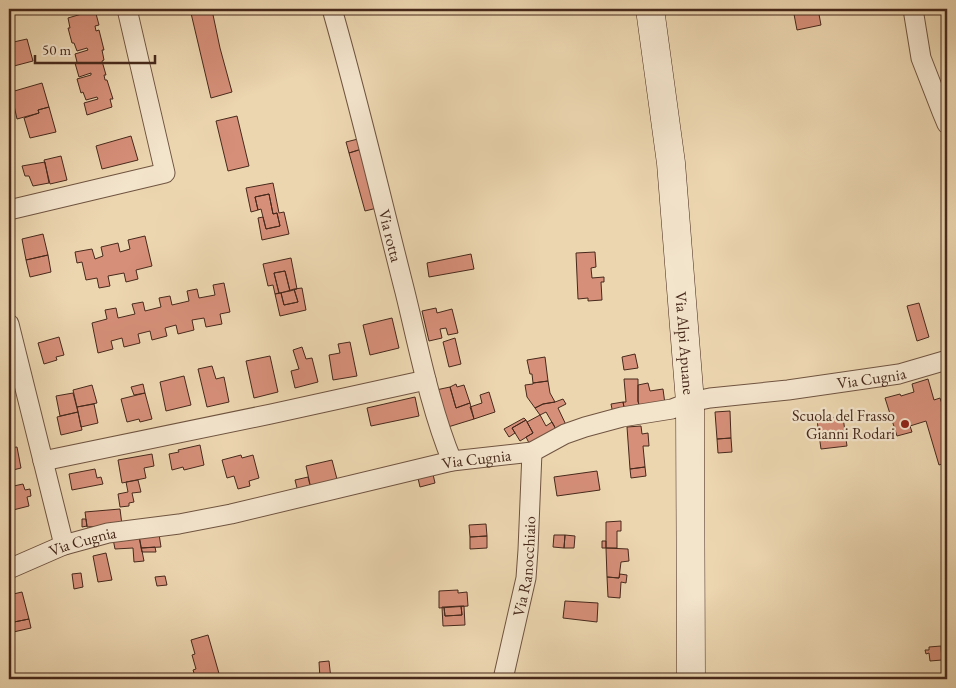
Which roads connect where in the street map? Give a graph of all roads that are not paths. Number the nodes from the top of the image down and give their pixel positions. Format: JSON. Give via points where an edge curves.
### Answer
{"nodes":[{"id":1,"x":127,"y":9,"type":"edge"},
{"id":2,"x":332,"y":9,"type":"edge"},
{"id":3,"x":650,"y":9,"type":"edge"},
{"id":4,"x":913,"y":9,"type":"edge"},
{"id":5,"x":947,"y":124,"type":"edge"},
{"id":6,"x":9,"y":210,"type":"edge"},
{"id":7,"x":9,"y":324,"type":"edge"},
{"id":8,"x":947,"y":360,"type":"edge"},
{"id":9,"x":426,"y":380,"type":"junction"},
{"id":10,"x":690,"y":402,"type":"junction"},
{"id":11,"x":532,"y":452,"type":"junction"},
{"id":12,"x":452,"y":460,"type":"junction"},
{"id":13,"x":43,"y":461,"type":"junction"},
{"id":14,"x":64,"y":546,"type":"junction"},
{"id":15,"x":9,"y":569,"type":"edge"},
{"id":16,"x":503,"y":679,"type":"edge"},
{"id":17,"x":691,"y":679,"type":"edge"}],
"edges":[{"from":1,"to":6,"type":"street","via":[[165,173]]},
{"from":2,"to":9,"type":"street","name":"Via rotta"},
{"from":3,"to":10,"type":"main road","name":"Via Alpi Apuane","via":[[672,163]]},
{"from":4,"to":5,"type":"street","via":[[921,58]]},
{"from":7,"to":13,"type":"street"},
{"from":8,"to":10,"type":"street","name":"Via Cugnia","via":[[899,374]]},
{"from":9,"to":12,"type":"street","name":"Via rotta"},
{"from":9,"to":13,"type":"street"},
{"from":10,"to":11,"type":"street","name":"Via Cugnia","via":[[672,410],[622,417],[585,427]]},
{"from":10,"to":17,"type":"main road","name":"Via Alpi Apuane"},
{"from":11,"to":12,"type":"street","name":"Via Cugnia"},
{"from":11,"to":16,"type":"street","name":"Via Ranocchiaio","via":[[526,578]]},
{"from":12,"to":14,"type":"street","name":"Via Cugnia","via":[[231,514],[108,532]]},
{"from":13,"to":14,"type":"street"},
{"from":14,"to":15,"type":"street","name":"Via Cugnia"}]}
